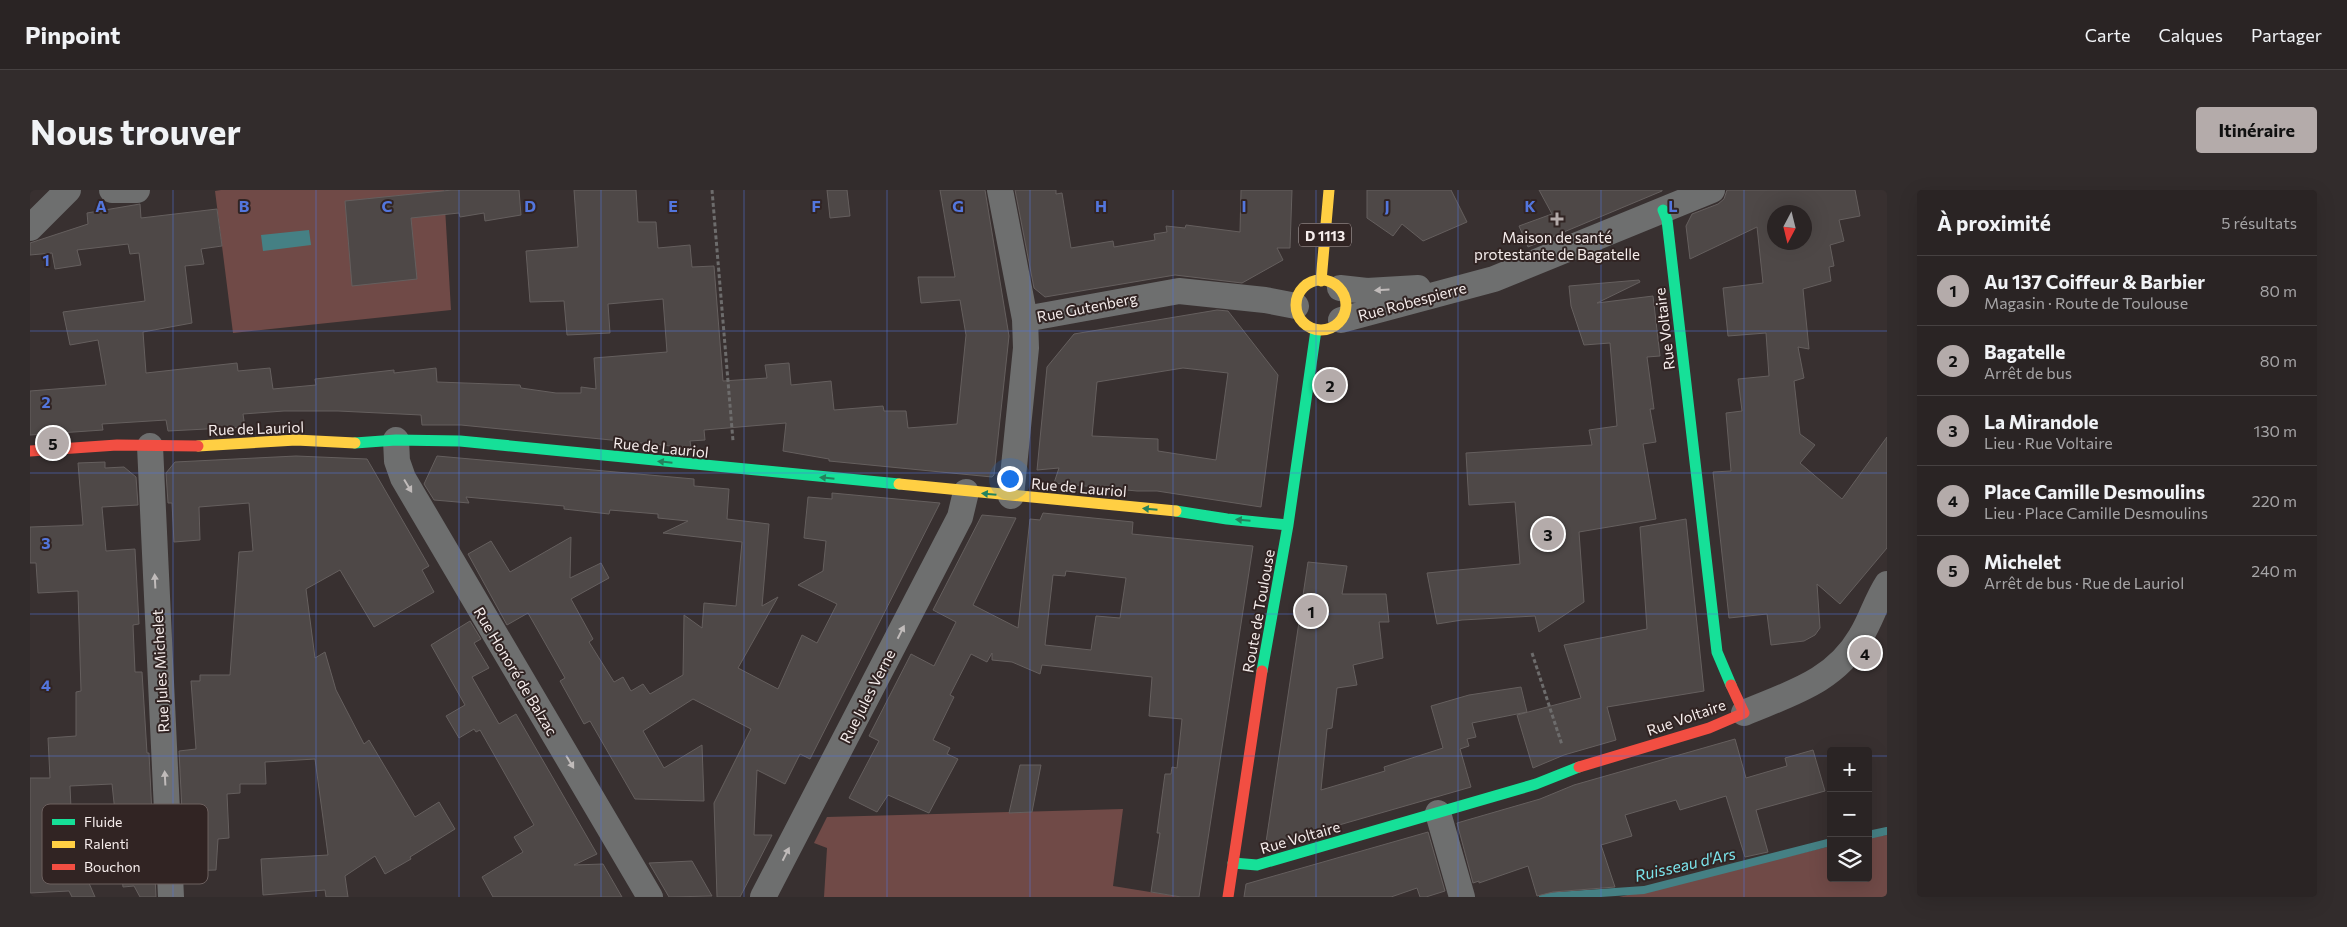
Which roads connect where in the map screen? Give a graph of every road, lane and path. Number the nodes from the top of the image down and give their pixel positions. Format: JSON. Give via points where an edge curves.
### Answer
{"nodes":[{"id":1,"x":68,"y":190,"type":"edge"},
{"id":2,"x":112,"y":190,"type":"edge"},
{"id":3,"x":136,"y":190,"type":"edge"},
{"id":4,"x":712,"y":190,"type":"edge"},
{"id":5,"x":1000,"y":190,"type":"edge"},
{"id":6,"x":1329,"y":190,"type":"edge"},
{"id":7,"x":1712,"y":190,"type":"edge"},
{"id":8,"x":1663,"y":210,"type":"junction"},
{"id":9,"x":30,"y":228,"type":"edge"},
{"id":10,"x":1483,"y":282,"type":"junction"},
{"id":11,"x":1330,"y":284,"type":"junction"},
{"id":12,"x":1296,"y":306,"type":"junction"},
{"id":13,"x":1025,"y":319,"type":"junction"},
{"id":14,"x":1341,"y":320,"type":"junction"},
{"id":15,"x":1316,"y":330,"type":"junction"},
{"id":16,"x":396,"y":440,"type":"junction"},
{"id":17,"x":150,"y":446,"type":"junction"},
{"id":18,"x":30,"y":451,"type":"edge"},
{"id":19,"x":735,"y":469,"type":"junction"},
{"id":20,"x":966,"y":492,"type":"junction"},
{"id":21,"x":1011,"y":496,"type":"junction"},
{"id":22,"x":1288,"y":525,"type":"junction"},
{"id":23,"x":1887,"y":584,"type":"edge"},
{"id":24,"x":1532,"y":653,"type":"dead end"},
{"id":25,"x":1744,"y":712,"type":"junction"},
{"id":26,"x":1562,"y":746,"type":"dead end"},
{"id":27,"x":167,"y":804,"type":"edge"},
{"id":28,"x":1438,"y":813,"type":"junction"},
{"id":29,"x":1233,"y":863,"type":"junction"},
{"id":30,"x":170,"y":884,"type":"edge"},
{"id":31,"x":171,"y":897,"type":"edge"},
{"id":32,"x":650,"y":897,"type":"edge"},
{"id":33,"x":763,"y":897,"type":"edge"},
{"id":34,"x":1228,"y":897,"type":"edge"},
{"id":35,"x":1462,"y":897,"type":"edge"}],
"edges":[{"from":1,"to":9,"type":"street"},
{"from":2,"to":3,"type":"street"},
{"from":4,"to":19,"type":"path"},
{"from":5,"to":13,"type":"street"},
{"from":6,"to":11,"type":"street","number":"D 1113"},
{"from":7,"to":8,"type":"street","name":"Rue Robespierre"},
{"from":8,"to":10,"type":"street","name":"Rue Robespierre"},
{"from":8,"to":25,"type":"street","name":"Rue Voltaire","via":[[1667,220],[1717,652]]},
{"from":10,"to":11,"type":"street","name":"Rue Robespierre","one_way":true,"via":[[1383,290]]},
{"from":10,"to":14,"type":"street","name":"Rue Robespierre"},
{"from":11,"to":12,"type":"street","via":[[1303,288]]},
{"from":11,"to":14,"type":"street","via":[[1346,302]]},
{"from":12,"to":13,"type":"street","name":"Rue Gutenberg","via":[[1179,291]]},
{"from":12,"to":15,"type":"street","via":[[1302,322]]},
{"from":13,"to":21,"type":"street","name":"Rue Gutenberg","via":[[1026,348]]},
{"from":14,"to":15,"type":"street","via":[[1329,329]]},
{"from":15,"to":22,"type":"street","name":"Route de Toulouse"},
{"from":16,"to":17,"type":"street","name":"Rue de Lauriol","via":[[365,443],[279,440]]},
{"from":19,"to":16,"type":"street","name":"Rue de Lauriol","one_way":true,"via":[[460,441]]},
{"from":16,"to":32,"type":"street","name":"Rue Honoré de Balzac","one_way":true,"via":[[397,461],[403,478]]},
{"from":17,"to":18,"type":"street","name":"Rue de Lauriol"},
{"from":27,"to":17,"type":"street","name":"Rue Jules Michelet","one_way":true},
{"from":20,"to":19,"type":"street","name":"Rue de Lauriol","one_way":true},
{"from":21,"to":20,"type":"street","name":"Rue de Lauriol","one_way":true},
{"from":33,"to":20,"type":"street","name":"Rue Jules Verne","one_way":true,"via":[[960,517]]},
{"from":22,"to":21,"type":"street","name":"Rue de Lauriol","one_way":true},
{"from":22,"to":29,"type":"street","name":"Route de Toulouse","via":[[1273,601]]},
{"from":23,"to":25,"type":"street","via":[[1862,636],[1843,662],[1808,686]]},
{"from":24,"to":26,"type":"path"},
{"from":25,"to":28,"type":"street","name":"Rue Voltaire","via":[[1709,728]]},
{"from":28,"to":29,"type":"street","name":"Rue Voltaire","via":[[1257,865]]},
{"from":28,"to":35,"type":"street"},
{"from":29,"to":34,"type":"street","name":"Route de Toulouse"},
{"from":31,"to":30,"type":"street","name":"Rue Jules Michelet","one_way":true}]}
